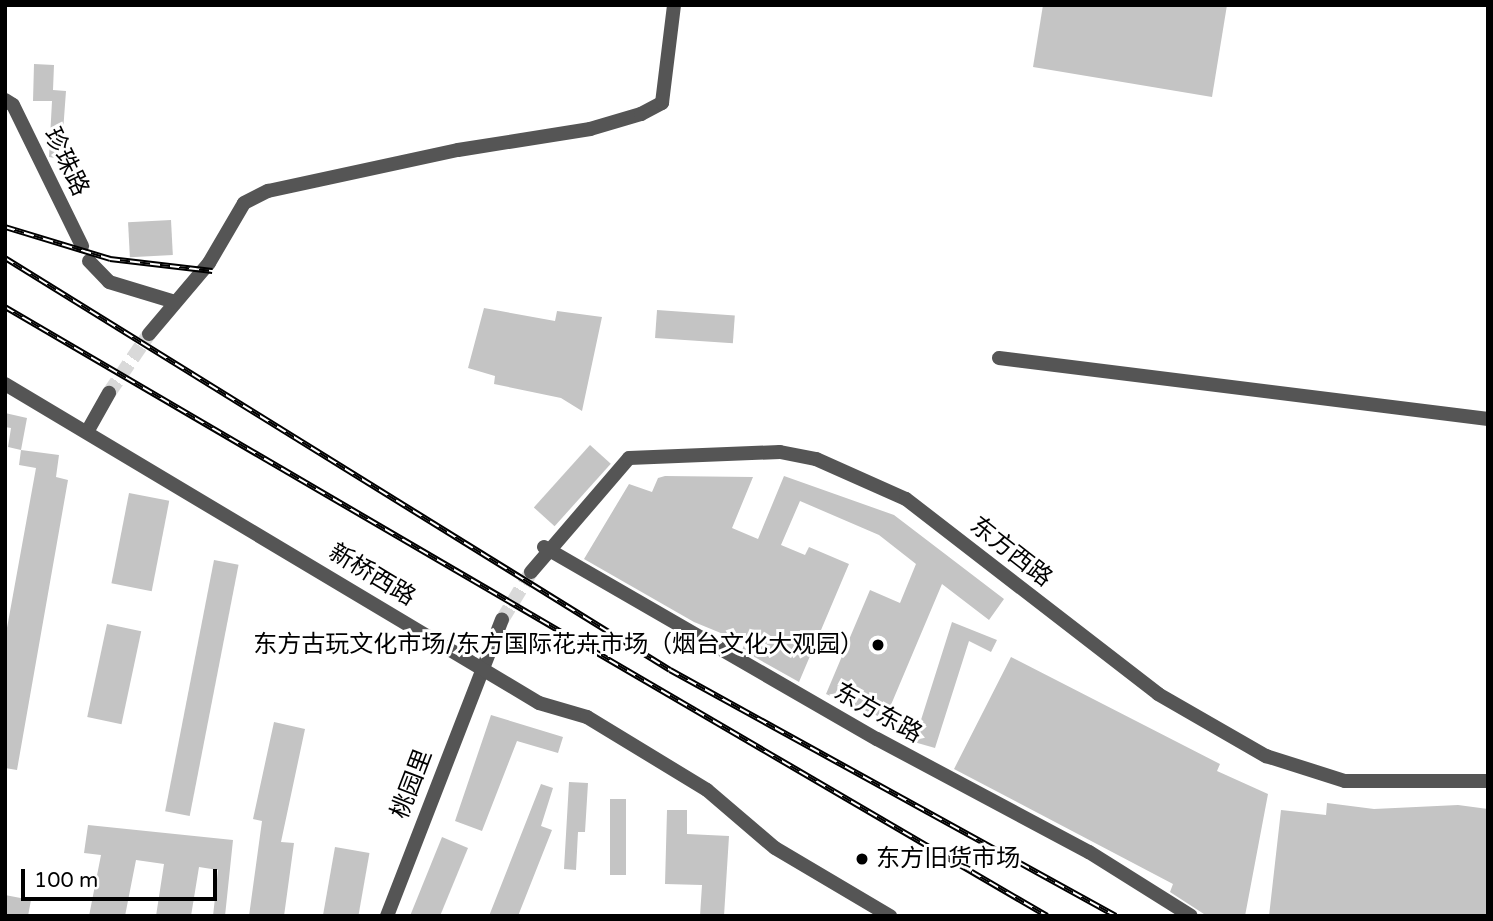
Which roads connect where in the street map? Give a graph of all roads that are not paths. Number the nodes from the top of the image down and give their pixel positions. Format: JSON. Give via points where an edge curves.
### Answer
{"nodes":[{"id":1,"x":674,"y":5,"type":"edge"},
{"id":2,"x":5,"y":100,"type":"edge"},
{"id":3,"x":82,"y":246,"type":"dead end"},
{"id":4,"x":89,"y":261,"type":"dead end"},
{"id":5,"x":175,"y":302,"type":"junction"},
{"id":6,"x":149,"y":334,"type":"tunnel mouth"},
{"id":7,"x":999,"y":358,"type":"dead end"},
{"id":8,"x":5,"y":384,"type":"edge"},
{"id":9,"x":109,"y":393,"type":"tunnel mouth"},
{"id":10,"x":1488,"y":419,"type":"edge"},
{"id":11,"x":88,"y":432,"type":"junction"},
{"id":12,"x":547,"y":549,"type":"junction"},
{"id":13,"x":531,"y":572,"type":"tunnel mouth"},
{"id":14,"x":502,"y":620,"type":"tunnel mouth"},
{"id":15,"x":481,"y":668,"type":"junction"},
{"id":16,"x":1488,"y":781,"type":"edge"},
{"id":17,"x":387,"y":916,"type":"edge"},
{"id":18,"x":890,"y":916,"type":"edge"},
{"id":19,"x":1191,"y":916,"type":"edge"}],
"edges":[{"from":1,"to":5,"type":"street","via":[[662,103],[590,129],[458,150],[268,191],[244,203],[209,263]]},
{"from":2,"to":3,"type":"street","name":"珍珠路","via":[[12,105]]},
{"from":4,"to":5,"type":"street","via":[[108,282]]},
{"from":5,"to":6,"type":"street"},
{"from":7,"to":10,"type":"street"},
{"from":8,"to":11,"type":"street","name":"新桥西路"},
{"from":9,"to":11,"type":"street"},
{"from":11,"to":15,"type":"street","name":"新桥西路"},
{"from":12,"to":13,"type":"street","name":"东方西路"},
{"from":12,"to":16,"type":"street","name":"东方西路","via":[[629,458],[780,452],[816,459],[906,499],[1158,694],[1266,756],[1345,781]]},
{"from":12,"to":19,"type":"street","name":"东方东路","via":[[877,739],[1089,852]]},
{"from":14,"to":15,"type":"street"},
{"from":15,"to":17,"type":"street","name":"桃园里"},
{"from":15,"to":18,"type":"street","name":"新桥西路","via":[[540,704],[599,724],[707,790],[775,848]]}]}
